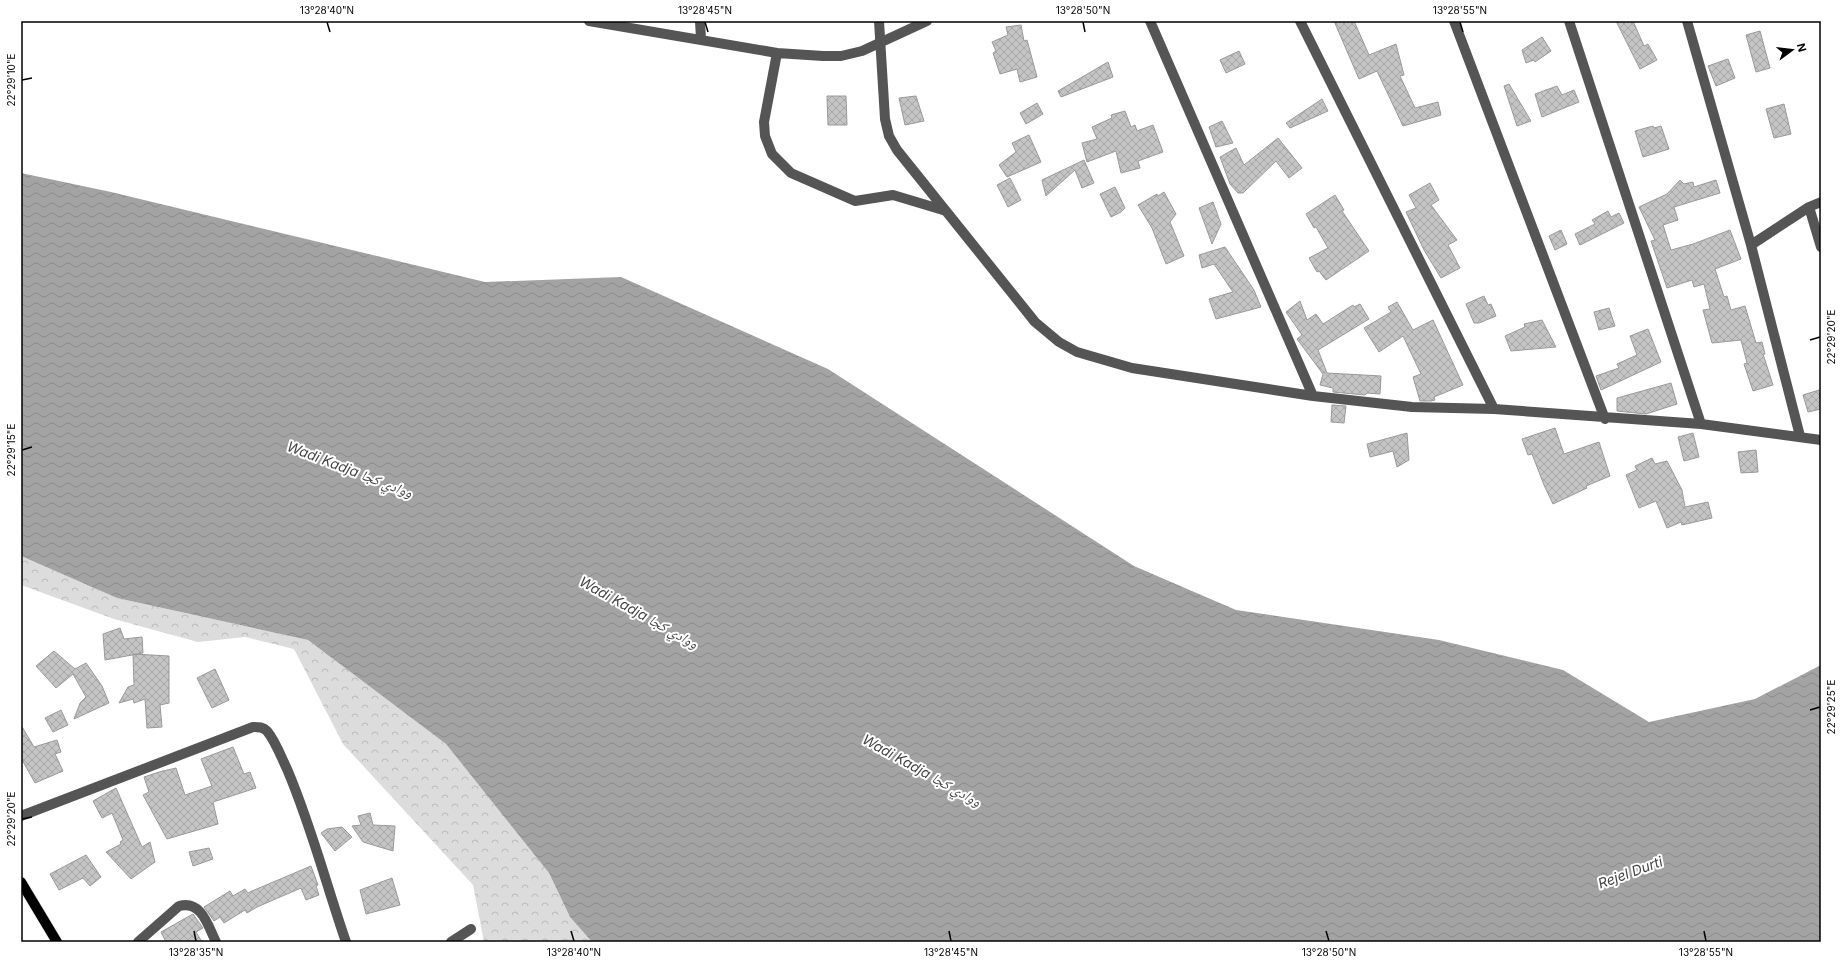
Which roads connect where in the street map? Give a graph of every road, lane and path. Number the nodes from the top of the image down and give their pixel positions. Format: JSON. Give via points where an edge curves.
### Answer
{"nodes":[{"id":1,"x":589,"y":21,"type":"edge"},
{"id":2,"x":700,"y":21,"type":"edge"},
{"id":3,"x":879,"y":21,"type":"edge"},
{"id":4,"x":927,"y":21,"type":"edge"},
{"id":5,"x":1150,"y":21,"type":"edge"},
{"id":6,"x":1300,"y":21,"type":"edge"},
{"id":7,"x":1454,"y":21,"type":"edge"},
{"id":8,"x":1569,"y":21,"type":"edge"},
{"id":9,"x":1687,"y":21,"type":"edge"},
{"id":10,"x":609,"y":23,"type":"edge"},
{"id":11,"x":701,"y":39,"type":"junction"},
{"id":12,"x":880,"y":44,"type":"junction"},
{"id":13,"x":777,"y":53,"type":"junction"},
{"id":14,"x":1821,"y":202,"type":"edge"},
{"id":15,"x":1809,"y":207,"type":"junction"},
{"id":16,"x":943,"y":210,"type":"junction"},
{"id":17,"x":1751,"y":245,"type":"junction"},
{"id":18,"x":1821,"y":247,"type":"edge"},
{"id":19,"x":1313,"y":396,"type":"junction"},
{"id":20,"x":1494,"y":409,"type":"junction"},
{"id":21,"x":1605,"y":419,"type":"junction"},
{"id":22,"x":1701,"y":424,"type":"junction"},
{"id":23,"x":1800,"y":436,"type":"junction"},
{"id":24,"x":1821,"y":440,"type":"edge"},
{"id":25,"x":21,"y":816,"type":"edge"},
{"id":26,"x":21,"y":882,"type":"edge"},
{"id":27,"x":471,"y":929,"type":"dead end"},
{"id":28,"x":57,"y":942,"type":"edge"},
{"id":29,"x":138,"y":942,"type":"edge"},
{"id":30,"x":216,"y":942,"type":"edge"},
{"id":31,"x":346,"y":942,"type":"edge"},
{"id":32,"x":451,"y":942,"type":"edge"}],
"edges":[{"from":1,"to":10,"type":"street"},
{"from":2,"to":11,"type":"street"},
{"from":3,"to":12,"type":"street"},
{"from":4,"to":12,"type":"street"},
{"from":5,"to":19,"type":"street"},
{"from":6,"to":20,"type":"street"},
{"from":7,"to":21,"type":"street"},
{"from":8,"to":22,"type":"street"},
{"from":9,"to":17,"type":"street"},
{"from":10,"to":11,"type":"street"},
{"from":11,"to":13,"type":"street"},
{"from":12,"to":13,"type":"street","via":[[842,56]]},
{"from":12,"to":16,"type":"street","via":[[885,119],[889,136],[896,150]]},
{"from":13,"to":16,"type":"street","via":[[764,122],[764,136],[772,154],[791,173],[854,201],[893,195]]},
{"from":14,"to":15,"type":"street"},
{"from":15,"to":17,"type":"street"},
{"from":15,"to":18,"type":"street"},
{"from":16,"to":19,"type":"street","via":[[1035,322],[1059,342],[1077,352],[1132,368]]},
{"from":17,"to":23,"type":"street"},
{"from":19,"to":20,"type":"street","via":[[1412,408]]},
{"from":20,"to":21,"type":"street"},
{"from":21,"to":22,"type":"street"},
{"from":22,"to":23,"type":"street"},
{"from":23,"to":24,"type":"street"},
{"from":25,"to":31,"type":"street","via":[[253,727],[262,727],[279,751],[292,782]]},
{"from":26,"to":28,"type":"main road"},
{"from":27,"to":32,"type":"street"},
{"from":29,"to":30,"type":"street","via":[[179,906],[185,904],[196,906],[201,912]]}]}
